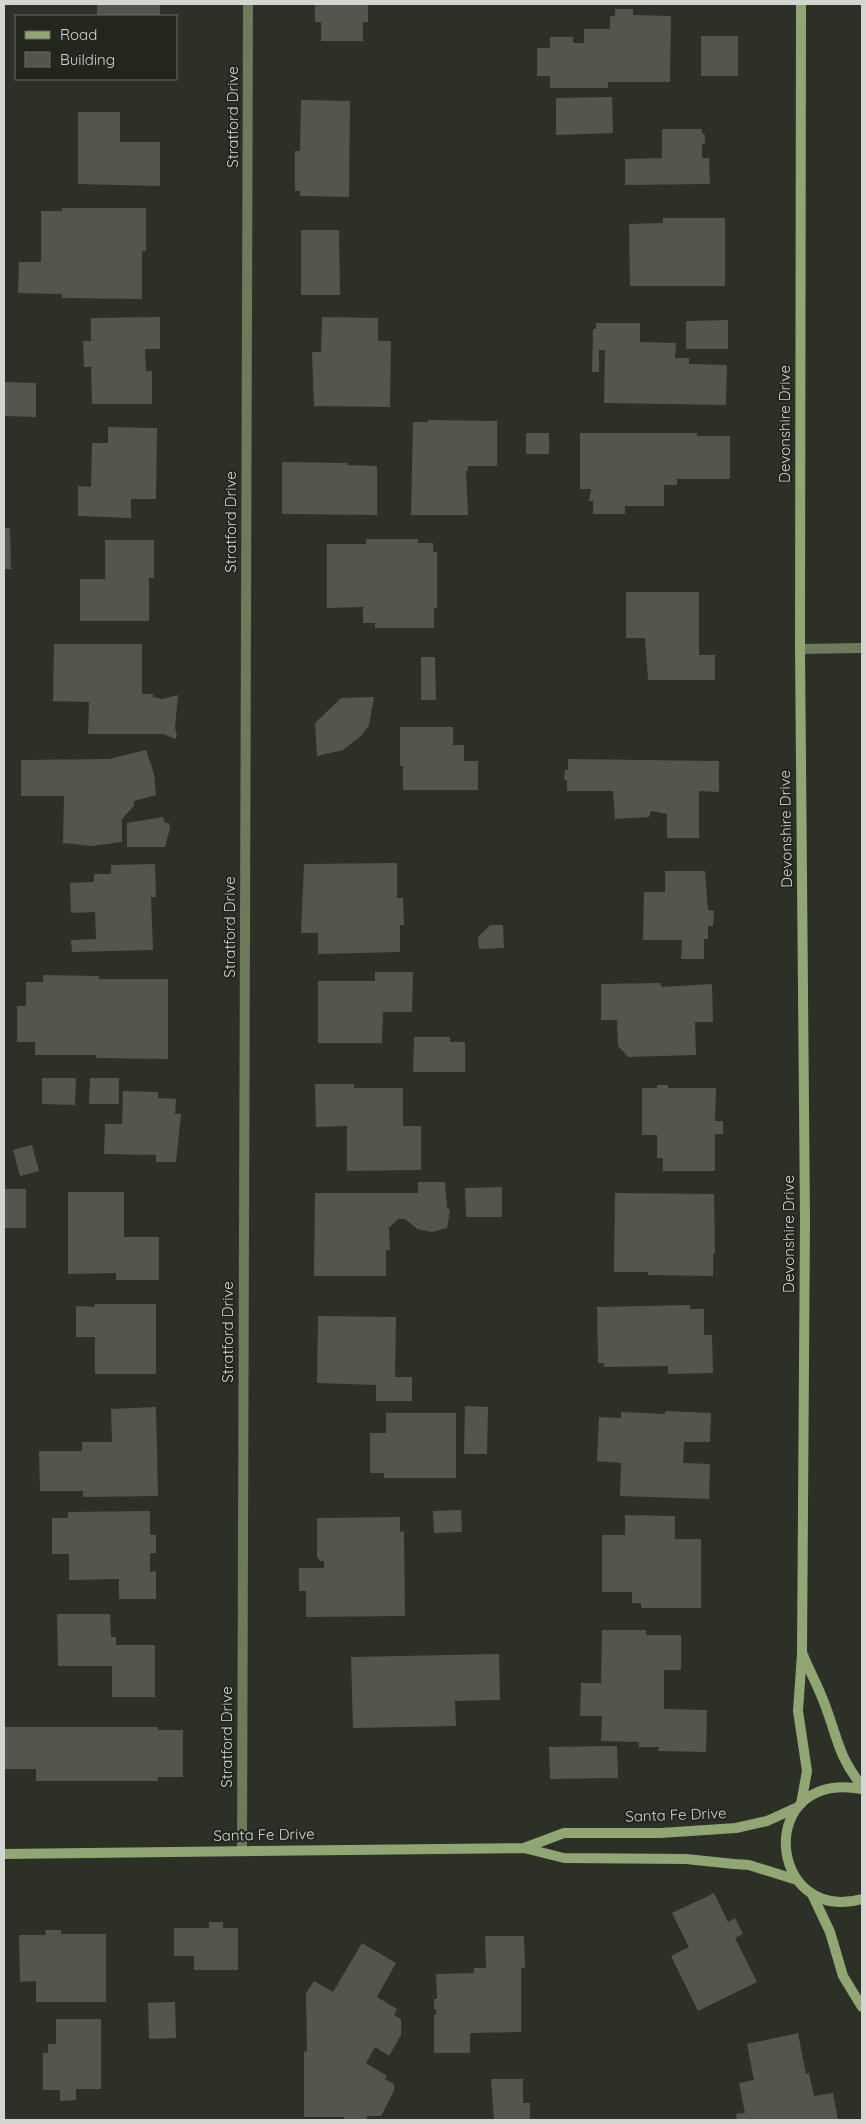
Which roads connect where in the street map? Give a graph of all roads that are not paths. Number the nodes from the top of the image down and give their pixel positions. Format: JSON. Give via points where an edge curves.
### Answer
{"nodes":[{"id":1,"x":248,"y":4,"type":"edge"},
{"id":2,"x":801,"y":4,"type":"edge"},
{"id":3,"x":862,"y":648,"type":"edge"},
{"id":4,"x":800,"y":649,"type":"junction"},
{"id":5,"x":802,"y":1654,"type":"junction"},
{"id":6,"x":862,"y":1788,"type":"edge"},
{"id":7,"x":799,"y":1806,"type":"junction"},
{"id":8,"x":524,"y":1848,"type":"junction"},
{"id":9,"x":242,"y":1850,"type":"junction"},
{"id":10,"x":4,"y":1854,"type":"edge"},
{"id":11,"x":797,"y":1880,"type":"junction"},
{"id":12,"x":812,"y":1894,"type":"junction"},
{"id":13,"x":862,"y":1899,"type":"edge"},
{"id":14,"x":862,"y":2007,"type":"edge"}],
"edges":[{"from":1,"to":9,"type":"street","name":"Stratford Drive"},
{"from":2,"to":4,"type":"street","name":"Devonshire Drive"},
{"from":3,"to":4,"type":"street"},
{"from":4,"to":5,"type":"street","name":"Devonshire Drive","via":[[805,1218]]},
{"from":5,"to":6,"type":"street","name":"Devonshire Drive","via":[[825,1705],[840,1752]]},
{"from":5,"to":7,"type":"street","name":"Devonshire Drive","via":[[798,1711],[807,1771]]},
{"from":6,"to":7,"type":"street","name":"Santa Fe Drive","via":[[843,1786],[820,1790]]},
{"from":7,"to":8,"type":"street","name":"Santa Fe Drive","via":[[767,1820],[736,1828],[564,1832]]},
{"from":7,"to":11,"type":"street","via":[[785,1836],[789,1866]]},
{"from":8,"to":9,"type":"street","name":"Santa Fe Drive"},
{"from":8,"to":11,"type":"street","name":"Santa Fe Drive","via":[[564,1858],[686,1859],[734,1864]]},
{"from":9,"to":10,"type":"street","name":"Santa Fe Drive"},
{"from":11,"to":12,"type":"street"},
{"from":12,"to":13,"type":"street","via":[[838,1903]]},
{"from":12,"to":14,"type":"street","via":[[830,1932],[843,1976]]}]}
